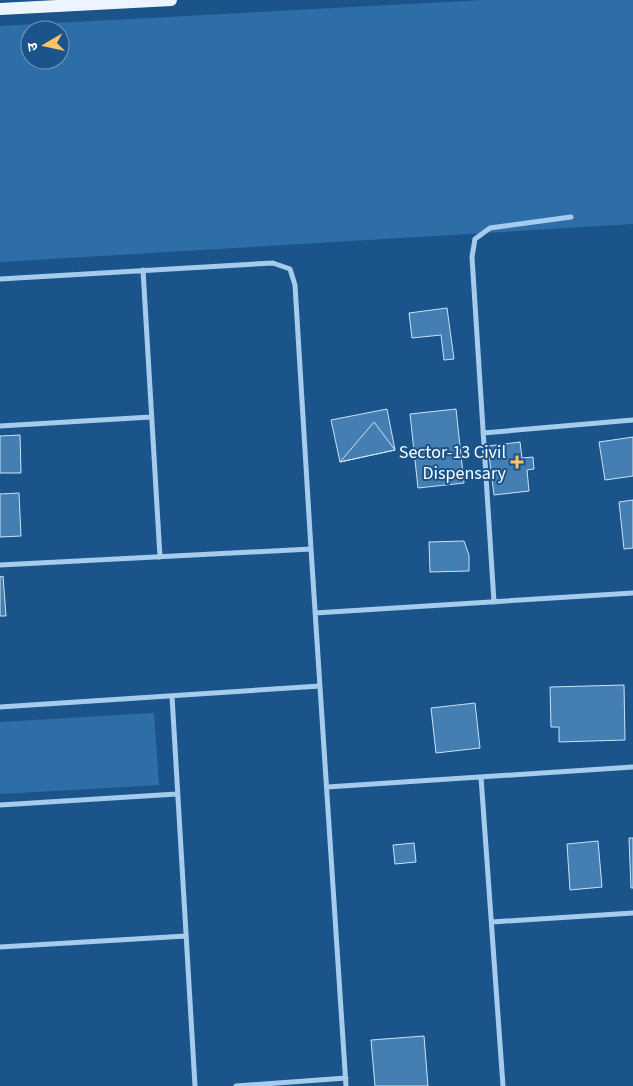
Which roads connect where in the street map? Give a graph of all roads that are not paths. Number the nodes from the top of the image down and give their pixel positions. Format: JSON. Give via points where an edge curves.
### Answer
{"nodes":[{"id":1,"x":172,"y":0,"type":"edge"},
{"id":2,"x":0,"y":9,"type":"edge"},
{"id":3,"x":571,"y":217,"type":"dead end"},
{"id":4,"x":143,"y":270,"type":"junction"},
{"id":5,"x":0,"y":279,"type":"edge"},
{"id":6,"x":151,"y":417,"type":"junction"},
{"id":7,"x":633,"y":420,"type":"edge"},
{"id":8,"x":0,"y":426,"type":"edge"},
{"id":9,"x":483,"y":432,"type":"junction"},
{"id":10,"x":311,"y":549,"type":"junction"},
{"id":11,"x":160,"y":557,"type":"junction"},
{"id":12,"x":0,"y":566,"type":"edge"},
{"id":13,"x":633,"y":593,"type":"edge"},
{"id":14,"x":494,"y":602,"type":"junction"},
{"id":15,"x":315,"y":614,"type":"junction"},
{"id":16,"x":320,"y":686,"type":"junction"},
{"id":17,"x":172,"y":696,"type":"junction"},
{"id":18,"x":0,"y":707,"type":"edge"},
{"id":19,"x":633,"y":767,"type":"edge"},
{"id":20,"x":482,"y":777,"type":"junction"},
{"id":21,"x":327,"y":787,"type":"junction"},
{"id":22,"x":177,"y":794,"type":"junction"},
{"id":23,"x":0,"y":805,"type":"edge"},
{"id":24,"x":633,"y":913,"type":"edge"},
{"id":25,"x":492,"y":922,"type":"junction"},
{"id":26,"x":186,"y":936,"type":"junction"},
{"id":27,"x":0,"y":947,"type":"edge"},
{"id":28,"x":346,"y":1078,"type":"junction"},
{"id":29,"x":195,"y":1086,"type":"edge"},
{"id":30,"x":236,"y":1086,"type":"edge"},
{"id":31,"x":346,"y":1086,"type":"edge"},
{"id":32,"x":503,"y":1086,"type":"edge"}],
"edges":[{"from":1,"to":2,"type":"main road"},
{"from":3,"to":9,"type":"street","via":[[490,228],[475,239],[472,256]]},
{"from":4,"to":5,"type":"street"},
{"from":4,"to":6,"type":"street"},
{"from":4,"to":10,"type":"street","via":[[273,262],[290,269],[295,285]]},
{"from":6,"to":8,"type":"street"},
{"from":6,"to":11,"type":"street"},
{"from":7,"to":9,"type":"street"},
{"from":9,"to":14,"type":"street"},
{"from":10,"to":11,"type":"street"},
{"from":10,"to":15,"type":"street"},
{"from":11,"to":12,"type":"street"},
{"from":13,"to":14,"type":"street"},
{"from":14,"to":15,"type":"street"},
{"from":15,"to":16,"type":"street"},
{"from":16,"to":17,"type":"street"},
{"from":16,"to":21,"type":"street"},
{"from":17,"to":18,"type":"street"},
{"from":17,"to":22,"type":"street"},
{"from":19,"to":20,"type":"street"},
{"from":20,"to":21,"type":"street"},
{"from":20,"to":25,"type":"street"},
{"from":21,"to":28,"type":"street"},
{"from":22,"to":23,"type":"street"},
{"from":22,"to":26,"type":"street"},
{"from":24,"to":25,"type":"street"},
{"from":25,"to":32,"type":"street"},
{"from":26,"to":27,"type":"street"},
{"from":26,"to":29,"type":"street"},
{"from":28,"to":30,"type":"street"},
{"from":28,"to":31,"type":"street"}]}
